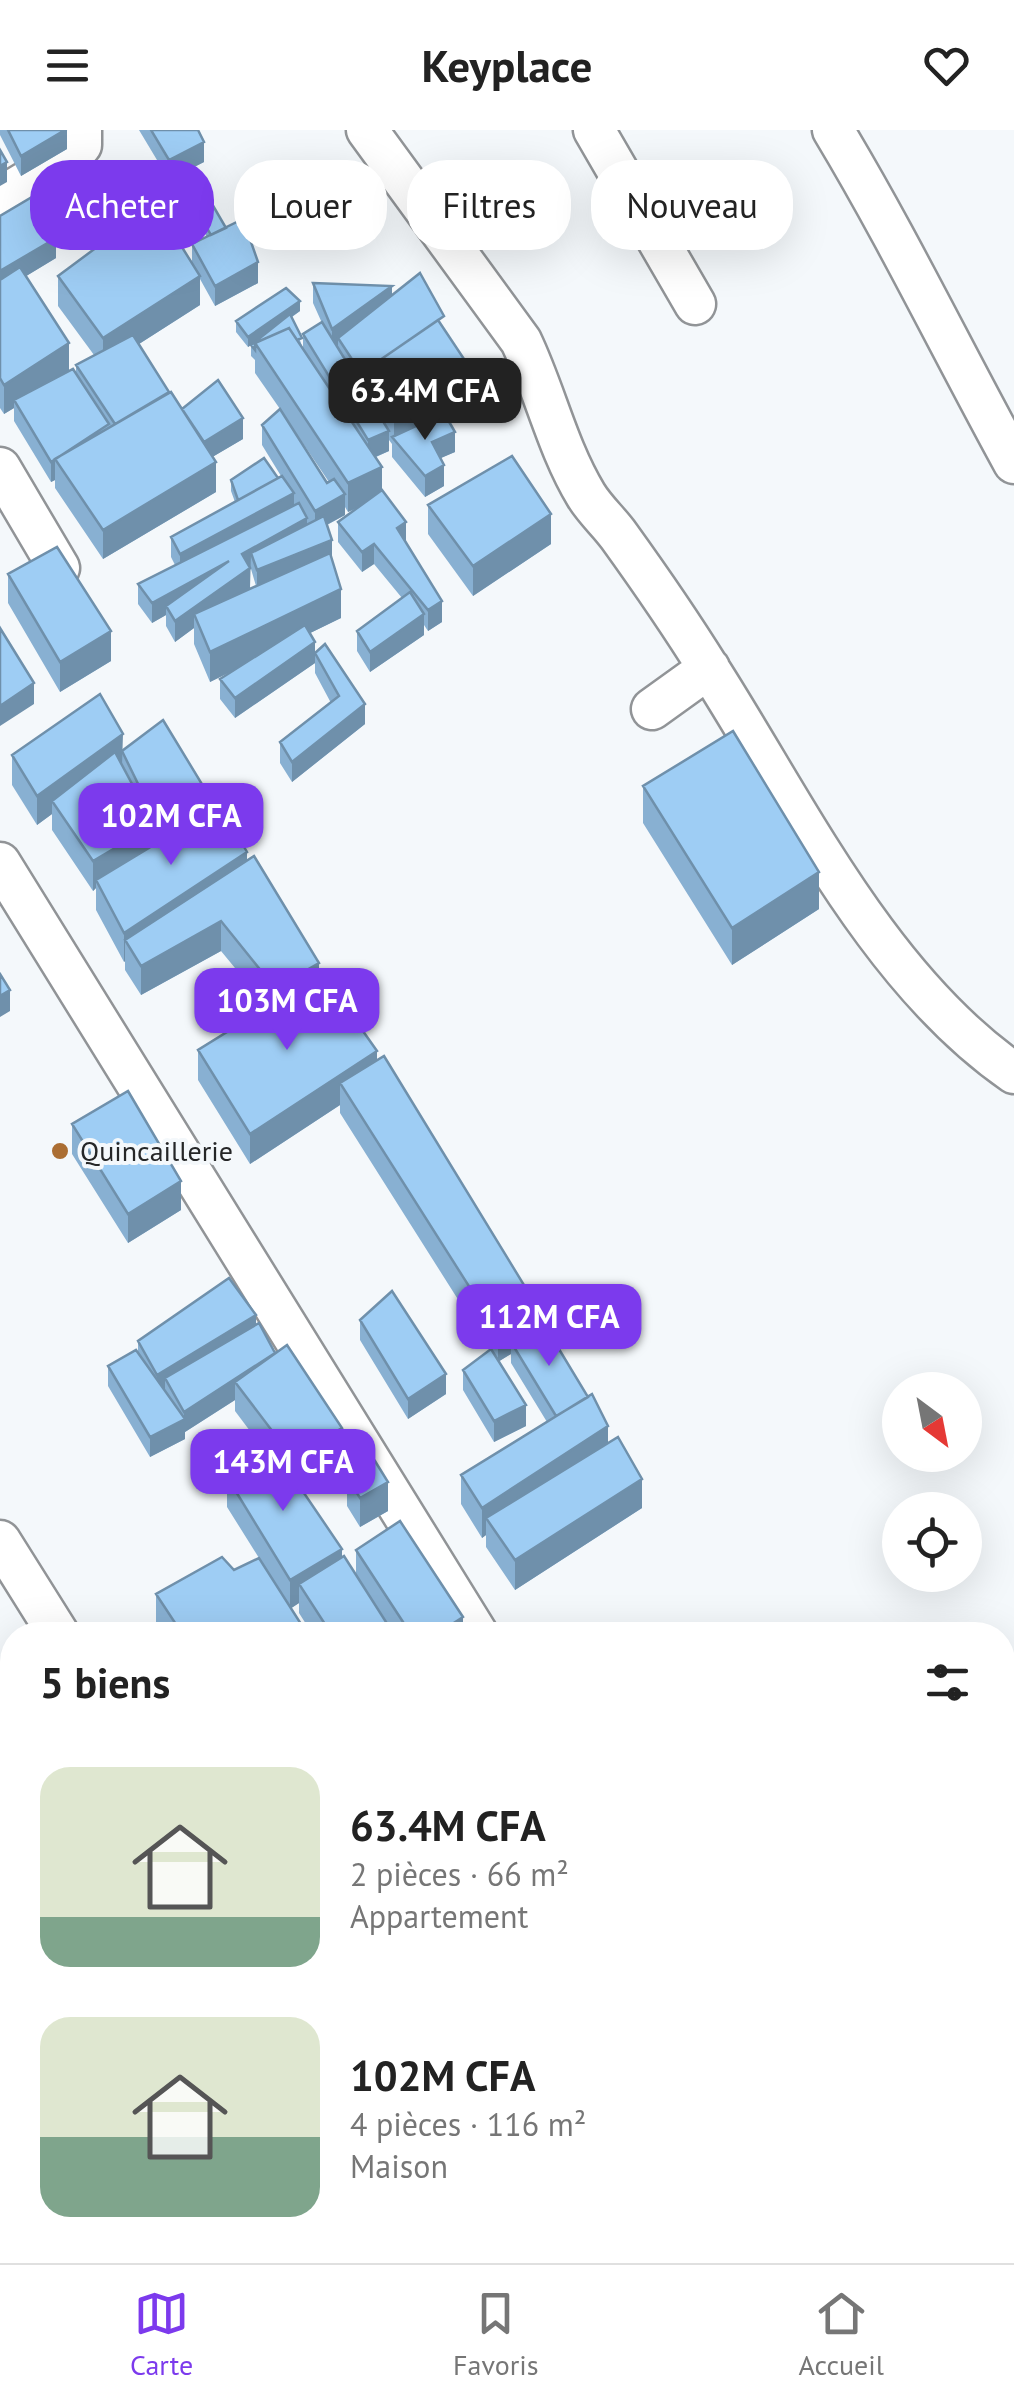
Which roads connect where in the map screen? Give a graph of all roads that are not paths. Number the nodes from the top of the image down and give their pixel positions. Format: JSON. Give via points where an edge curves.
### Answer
{"nodes":[{"id":1,"x":81,"y":130,"type":"edge"},
{"id":2,"x":367,"y":130,"type":"edge"},
{"id":3,"x":594,"y":130,"type":"edge"},
{"id":4,"x":833,"y":130,"type":"edge"},
{"id":5,"x":0,"y":198,"type":"edge"},
{"id":6,"x":695,"y":304,"type":"dead end"},
{"id":7,"x":1014,"y":463,"type":"edge"},
{"id":8,"x":0,"y":468,"type":"edge"},
{"id":9,"x":60,"y":568,"type":"edge"},
{"id":10,"x":708,"y":668,"type":"junction"},
{"id":11,"x":652,"y":709,"type":"dead end"},
{"id":12,"x":0,"y":863,"type":"edge"},
{"id":13,"x":1014,"y":1073,"type":"edge"},
{"id":14,"x":0,"y":1541,"type":"edge"},
{"id":15,"x":52,"y":1622,"type":"edge"},
{"id":16,"x":470,"y":1622,"type":"edge"}],
"edges":[{"from":1,"to":5,"type":"street","via":[[82,145],[74,153]]},
{"from":2,"to":10,"type":"street","via":[[520,341],[585,494]]},
{"from":3,"to":6,"type":"street"},
{"from":4,"to":7,"type":"street"},
{"from":8,"to":9,"type":"street"},
{"from":10,"to":11,"type":"street"},
{"from":10,"to":13,"type":"street","via":[[844,888],[922,989],[967,1037]]},
{"from":12,"to":16,"type":"street"},
{"from":14,"to":15,"type":"street"}]}
